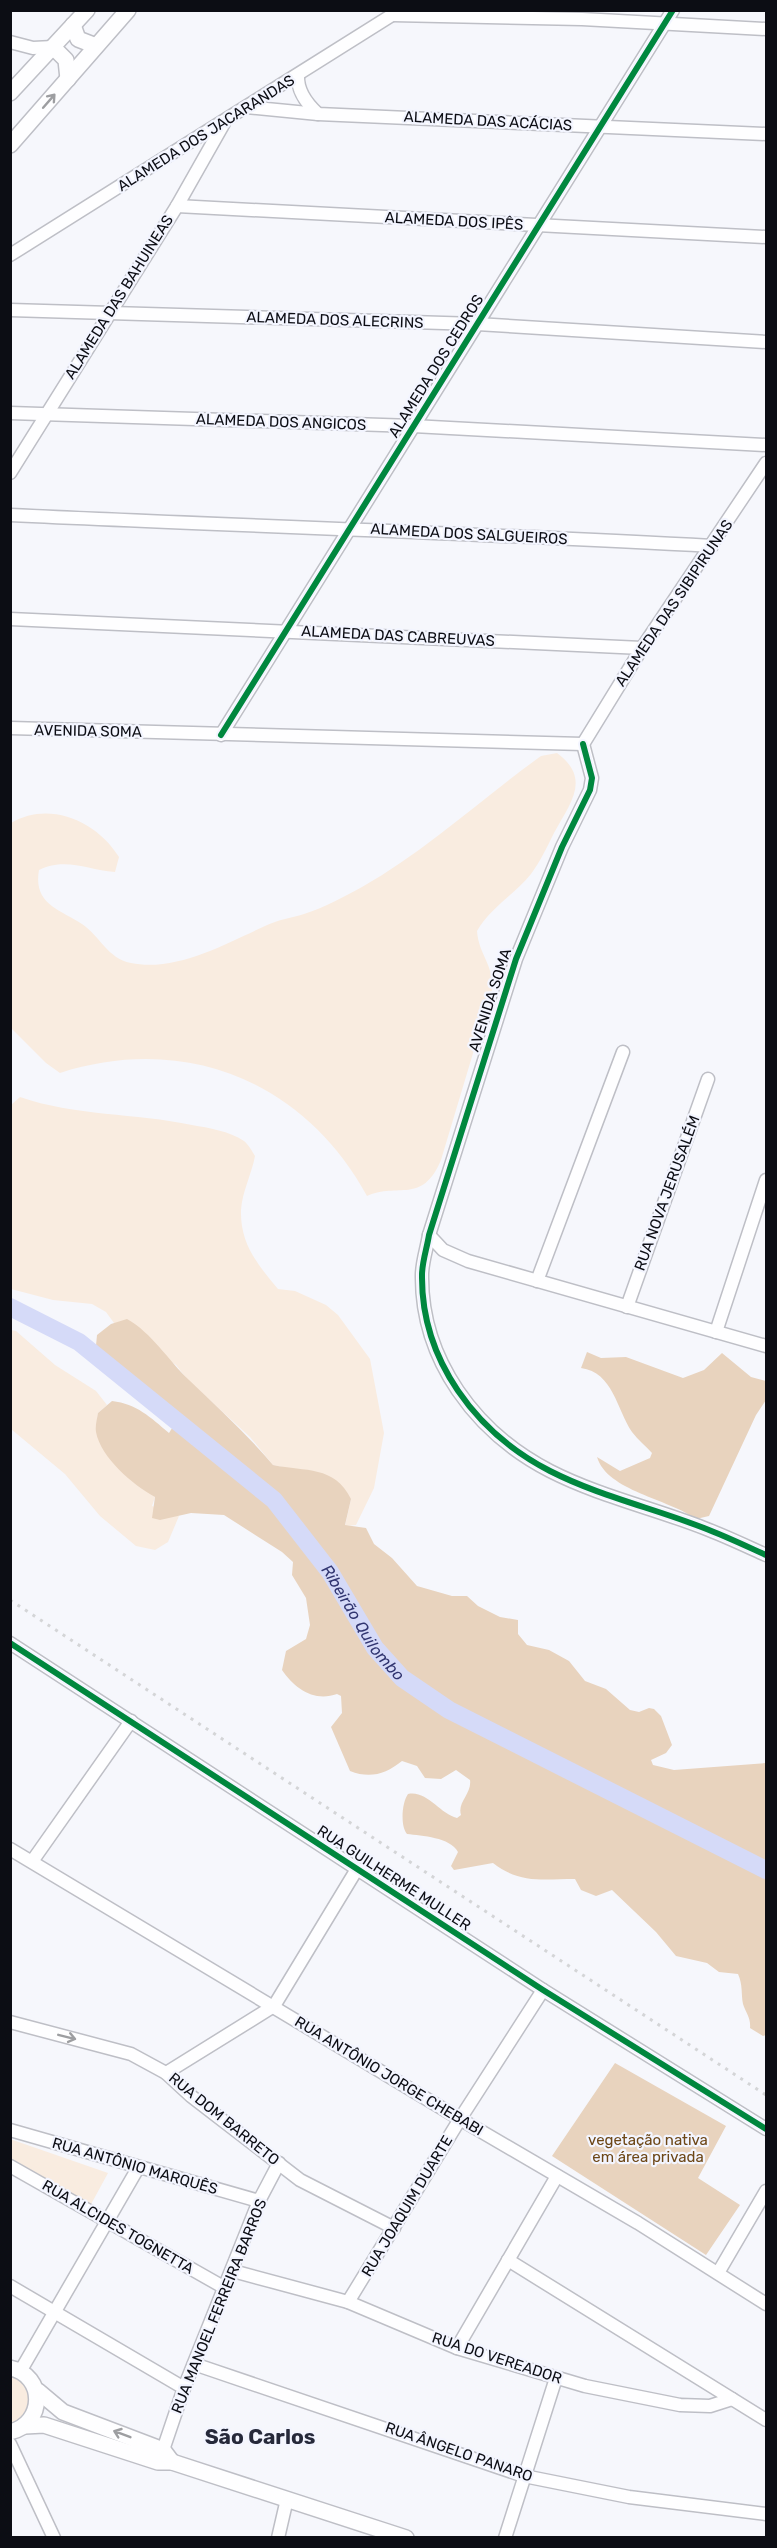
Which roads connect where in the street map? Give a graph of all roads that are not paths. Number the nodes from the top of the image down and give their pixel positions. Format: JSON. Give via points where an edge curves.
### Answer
{"nodes":[{"id":1,"x":87,"y":10,"type":"edge"},
{"id":2,"x":128,"y":10,"type":"edge"},
{"id":3,"x":673,"y":10,"type":"edge"},
{"id":4,"x":397,"y":13,"type":"edge"},
{"id":5,"x":466,"y":14,"type":"edge"},
{"id":6,"x":665,"y":24,"type":"junction"},
{"id":7,"x":74,"y":25,"type":"junction"},
{"id":8,"x":766,"y":29,"type":"edge"},
{"id":9,"x":10,"y":42,"type":"edge"},
{"id":10,"x":53,"y":46,"type":"junction"},
{"id":11,"x":96,"y":46,"type":"junction"},
{"id":12,"x":33,"y":48,"type":"junction"},
{"id":13,"x":38,"y":64,"type":"junction"},
{"id":14,"x":298,"y":75,"type":"junction"},
{"id":15,"x":68,"y":80,"type":"junction"},
{"id":16,"x":10,"y":93,"type":"edge"},
{"id":17,"x":246,"y":107,"type":"junction"},
{"id":18,"x":318,"y":114,"type":"junction"},
{"id":19,"x":226,"y":120,"type":"junction"},
{"id":20,"x":600,"y":126,"type":"junction"},
{"id":21,"x":766,"y":134,"type":"edge"},
{"id":22,"x":10,"y":145,"type":"edge"},
{"id":23,"x":177,"y":206,"type":"junction"},
{"id":24,"x":537,"y":226,"type":"junction"},
{"id":25,"x":766,"y":237,"type":"edge"},
{"id":26,"x":10,"y":255,"type":"edge"},
{"id":27,"x":10,"y":310,"type":"edge"},
{"id":28,"x":108,"y":312,"type":"junction"},
{"id":29,"x":477,"y":324,"type":"junction"},
{"id":30,"x":766,"y":342,"type":"edge"},
{"id":31,"x":10,"y":414,"type":"edge"},
{"id":32,"x":45,"y":415,"type":"junction"},
{"id":33,"x":413,"y":426,"type":"junction"},
{"id":34,"x":766,"y":445,"type":"edge"},
{"id":35,"x":766,"y":463,"type":"edge"},
{"id":36,"x":10,"y":473,"type":"edge"},
{"id":37,"x":10,"y":515,"type":"edge"},
{"id":38,"x":351,"y":528,"type":"junction"},
{"id":39,"x":712,"y":546,"type":"junction"},
{"id":40,"x":10,"y":619,"type":"edge"},
{"id":41,"x":285,"y":631,"type":"junction"},
{"id":42,"x":642,"y":648,"type":"junction"},
{"id":43,"x":10,"y":729,"type":"edge"},
{"id":44,"x":221,"y":735,"type":"junction"},
{"id":45,"x":583,"y":744,"type":"junction"},
{"id":46,"x":623,"y":1052,"type":"dead end"},
{"id":47,"x":708,"y":1079,"type":"dead end"},
{"id":48,"x":766,"y":1180,"type":"edge"},
{"id":49,"x":429,"y":1235,"type":"junction"},
{"id":50,"x":537,"y":1281,"type":"junction"},
{"id":51,"x":627,"y":1307,"type":"junction"},
{"id":52,"x":716,"y":1332,"type":"junction"},
{"id":53,"x":766,"y":1346,"type":"edge"},
{"id":54,"x":766,"y":1555,"type":"edge"},
{"id":55,"x":10,"y":1643,"type":"edge"},
{"id":56,"x":131,"y":1721,"type":"junction"},
{"id":57,"x":10,"y":1849,"type":"edge"},
{"id":58,"x":33,"y":1860,"type":"junction"},
{"id":59,"x":357,"y":1869,"type":"junction"},
{"id":60,"x":543,"y":1990,"type":"junction"},
{"id":61,"x":274,"y":2006,"type":"junction"},
{"id":62,"x":10,"y":2022,"type":"edge"},
{"id":63,"x":166,"y":2073,"type":"junction"},
{"id":64,"x":460,"y":2119,"type":"junction"},
{"id":65,"x":766,"y":2129,"type":"edge"},
{"id":66,"x":10,"y":2130,"type":"edge"},
{"id":67,"x":279,"y":2163,"type":"junction"},
{"id":68,"x":10,"y":2166,"type":"edge"},
{"id":69,"x":138,"y":2168,"type":"junction"},
{"id":70,"x":557,"y":2176,"type":"junction"},
{"id":71,"x":766,"y":2191,"type":"edge"},
{"id":72,"x":259,"y":2201,"type":"junction"},
{"id":73,"x":108,"y":2221,"type":"junction"},
{"id":74,"x":394,"y":2228,"type":"junction"},
{"id":75,"x":508,"y":2260,"type":"junction"},
{"id":76,"x":233,"y":2271,"type":"junction"},
{"id":77,"x":718,"y":2273,"type":"junction"},
{"id":78,"x":10,"y":2286,"type":"edge"},
{"id":79,"x":225,"y":2288,"type":"junction"},
{"id":80,"x":348,"y":2302,"type":"junction"},
{"id":81,"x":766,"y":2304,"type":"edge"},
{"id":82,"x":55,"y":2313,"type":"junction"},
{"id":83,"x":457,"y":2348,"type":"junction"},
{"id":84,"x":194,"y":2364,"type":"junction"},
{"id":85,"x":16,"y":2369,"type":"edge"},
{"id":86,"x":556,"y":2378,"type":"junction"},
{"id":87,"x":184,"y":2388,"type":"junction"},
{"id":88,"x":38,"y":2391,"type":"junction"},
{"id":89,"x":732,"y":2399,"type":"junction"},
{"id":90,"x":766,"y":2420,"type":"edge"},
{"id":91,"x":18,"y":2429,"type":"edge"},
{"id":92,"x":10,"y":2444,"type":"edge"},
{"id":93,"x":168,"y":2456,"type":"junction"},
{"id":94,"x":524,"y":2476,"type":"junction"},
{"id":95,"x":287,"y":2499,"type":"junction"},
{"id":96,"x":766,"y":2514,"type":"edge"},
{"id":97,"x":54,"y":2538,"type":"edge"},
{"id":98,"x":279,"y":2538,"type":"edge"},
{"id":99,"x":406,"y":2538,"type":"edge"},
{"id":100,"x":505,"y":2538,"type":"edge"}],
"edges":[{"from":1,"to":7,"type":"main road"},
{"from":2,"to":11,"type":"main road"},
{"from":3,"to":6,"type":"street","name":"ALAMEDA DOS CEDROS"},
{"from":4,"to":5,"type":"street"},
{"from":4,"to":14,"type":"street","name":"ALAMEDA DOS JACARANDAS"},
{"from":5,"to":6,"type":"street"},
{"from":6,"to":8,"type":"street"},
{"from":6,"to":20,"type":"street","name":"ALAMEDA DOS CEDROS"},
{"from":7,"to":10,"type":"main road"},
{"from":7,"to":11,"type":"main road","via":[[78,39]]},
{"from":9,"to":12,"type":"street"},
{"from":10,"to":12,"type":"street"},
{"from":10,"to":13,"type":"main road"},
{"from":10,"to":15,"type":"main road","via":[[66,60]]},
{"from":11,"to":15,"type":"main road"},
{"from":12,"to":13,"type":"street"},
{"from":13,"to":16,"type":"main road"},
{"from":14,"to":17,"type":"street","name":"ALAMEDA DOS JACARANDAS"},
{"from":14,"to":18,"type":"street","via":[[300,91]]},
{"from":22,"to":15,"type":"main road","one_way":true},
{"from":17,"to":18,"type":"street","name":"ALAMEDA DAS ACÁCIAS"},
{"from":17,"to":19,"type":"street","name":"ALAMEDA DOS JACARANDAS"},
{"from":18,"to":20,"type":"street","name":"ALAMEDA DAS ACÁCIAS"},
{"from":19,"to":23,"type":"street","name":"ALAMEDA DAS BAHUINEAS"},
{"from":19,"to":26,"type":"street","name":"ALAMEDA DOS JACARANDAS"},
{"from":20,"to":21,"type":"street","name":"ALAMEDA DAS ACÁCIAS"},
{"from":20,"to":24,"type":"street","name":"ALAMEDA DOS CEDROS"},
{"from":23,"to":24,"type":"street","name":"ALAMEDA DOS IPÊS"},
{"from":23,"to":28,"type":"street","name":"ALAMEDA DAS BAHUINEAS"},
{"from":24,"to":25,"type":"street","name":"ALAMEDA DOS IPÊS"},
{"from":24,"to":29,"type":"street","name":"ALAMEDA DOS CEDROS"},
{"from":27,"to":28,"type":"street","name":"ALAMEDA DOS ALECRINS"},
{"from":28,"to":29,"type":"street","name":"ALAMEDA DOS ALECRINS"},
{"from":28,"to":32,"type":"street","name":"ALAMEDA DAS BAHUINEAS"},
{"from":29,"to":30,"type":"street","name":"ALAMEDA DOS ALECRINS"},
{"from":29,"to":33,"type":"street","name":"ALAMEDA DOS CEDROS"},
{"from":31,"to":32,"type":"street","name":"ALAMEDA DOS ANGICOS"},
{"from":32,"to":33,"type":"street","name":"ALAMEDA DOS ANGICOS"},
{"from":32,"to":36,"type":"street","name":"ALAMEDA DAS BAHUINEAS"},
{"from":33,"to":34,"type":"street","name":"ALAMEDA DOS ANGICOS"},
{"from":33,"to":38,"type":"street","name":"ALAMEDA DOS CEDROS"},
{"from":35,"to":39,"type":"street","name":"ALAMEDA DAS SIBIPIRUNAS"},
{"from":37,"to":38,"type":"street","name":"ALAMEDA DOS SALGUEIROS"},
{"from":38,"to":39,"type":"street","name":"ALAMEDA DOS SALGUEIROS"},
{"from":38,"to":41,"type":"street","name":"ALAMEDA DOS CEDROS"},
{"from":39,"to":42,"type":"street","name":"ALAMEDA DAS SIBIPIRUNAS"},
{"from":40,"to":41,"type":"street","name":"ALAMEDA DAS CABREUVAS"},
{"from":41,"to":42,"type":"street","name":"ALAMEDA DAS CABREUVAS"},
{"from":41,"to":44,"type":"street","name":"ALAMEDA DOS CEDROS"},
{"from":42,"to":45,"type":"street","name":"ALAMEDA DAS SIBIPIRUNAS"},
{"from":43,"to":44,"type":"street","name":"AVENIDA SOMA"},
{"from":44,"to":45,"type":"street","name":"AVENIDA SOMA"},
{"from":45,"to":49,"type":"street","name":"AVENIDA SOMA","via":[[592,778],[590,790],[516,959]]},
{"from":46,"to":50,"type":"street"},
{"from":47,"to":51,"type":"street","name":"RUA NOVA JERUSALÉM"},
{"from":48,"to":52,"type":"street"},
{"from":49,"to":50,"type":"street","via":[[443,1250],[468,1261]]},
{"from":49,"to":54,"type":"street","name":"AVENIDA SOMA","via":[[422,1275],[434,1351],[464,1398],[491,1429],[548,1470],[580,1485],[705,1528]]},
{"from":50,"to":51,"type":"street"},
{"from":51,"to":52,"type":"street"},
{"from":52,"to":53,"type":"street"},
{"from":55,"to":56,"type":"street","name":"RUA GUILHERME MULLER"},
{"from":56,"to":58,"type":"street"},
{"from":56,"to":59,"type":"street","name":"RUA GUILHERME MULLER"},
{"from":57,"to":58,"type":"street","name":"RUA ANTÔNIO JORGE CHEBABI"},
{"from":58,"to":61,"type":"street","name":"RUA ANTÔNIO JORGE CHEBABI"},
{"from":59,"to":60,"type":"street","name":"RUA GUILHERME MULLER"},
{"from":59,"to":61,"type":"street"},
{"from":60,"to":64,"type":"street","name":"RUA JOAQUIM DUARTE"},
{"from":60,"to":65,"type":"street","name":"RUA GUILHERME MULLER"},
{"from":61,"to":63,"type":"street"},
{"from":61,"to":64,"type":"street","name":"RUA ANTÔNIO JORGE CHEBABI"},
{"from":62,"to":63,"type":"street","name":"RUA DOM BARRETO","one_way":true,"via":[[131,2054]]},
{"from":63,"to":67,"type":"street","name":"RUA DOM BARRETO"},
{"from":64,"to":70,"type":"street","name":"RUA ANTÔNIO JORGE CHEBABI"},
{"from":64,"to":74,"type":"street","name":"RUA JOAQUIM DUARTE"},
{"from":66,"to":69,"type":"street","name":"RUA ANTÔNIO MARQUÊS"},
{"from":67,"to":72,"type":"street","name":"RUA MANOEL FERREIRA BARROS"},
{"from":67,"to":74,"type":"street","name":"RUA DOM BARRETO","via":[[316,2190]]},
{"from":68,"to":73,"type":"street","name":"RUA ALCIDES TOGNETTA"},
{"from":69,"to":72,"type":"street","name":"RUA ANTÔNIO MARQUÊS"},
{"from":69,"to":73,"type":"street"},
{"from":70,"to":75,"type":"street"},
{"from":70,"to":77,"type":"street","name":"RUA ANTÔNIO JORGE CHEBABI"},
{"from":71,"to":77,"type":"street"},
{"from":72,"to":76,"type":"street","name":"RUA MANOEL FERREIRA BARROS"},
{"from":73,"to":79,"type":"street","name":"RUA ALCIDES TOGNETTA"},
{"from":73,"to":82,"type":"street"},
{"from":74,"to":80,"type":"street","name":"RUA JOAQUIM DUARTE"},
{"from":75,"to":83,"type":"street"},
{"from":75,"to":89,"type":"street"},
{"from":76,"to":79,"type":"street","name":"RUA MANOEL FERREIRA BARROS"},
{"from":76,"to":80,"type":"street","name":"RUA DO VEREADOR"},
{"from":77,"to":81,"type":"street","name":"RUA ANTÔNIO JORGE CHEBABI"},
{"from":78,"to":82,"type":"street"},
{"from":79,"to":84,"type":"street","name":"RUA MANOEL FERREIRA BARROS"},
{"from":80,"to":83,"type":"street","name":"RUA DO VEREADOR"},
{"from":82,"to":85,"type":"street"},
{"from":82,"to":87,"type":"street"},
{"from":83,"to":86,"type":"street","name":"RUA DO VEREADOR"},
{"from":84,"to":87,"type":"street","name":"RUA MANOEL FERREIRA BARROS"},
{"from":84,"to":94,"type":"street","name":"RUA ÂNGELO PANARO"},
{"from":85,"to":88,"type":"main road","via":[[28,2376]]},
{"from":86,"to":89,"type":"street","name":"RUA DO VEREADOR","via":[[680,2405],[710,2406]]},
{"from":86,"to":94,"type":"street"},
{"from":87,"to":93,"type":"street","name":"RUA MANOEL FERREIRA BARROS"},
{"from":88,"to":91,"type":"main road","via":[[36,2410]]},
{"from":93,"to":88,"type":"main road","one_way":true,"via":[[63,2412]]},
{"from":89,"to":90,"type":"street"},
{"from":91,"to":93,"type":"main road","via":[[44,2425],[158,2463]]},
{"from":92,"to":97,"type":"street"},
{"from":93,"to":95,"type":"main road"},
{"from":94,"to":96,"type":"street","name":"RUA ÂNGELO PANARO","via":[[629,2497]]},
{"from":94,"to":100,"type":"street"},
{"from":95,"to":98,"type":"street"},
{"from":95,"to":99,"type":"main road"}]}
